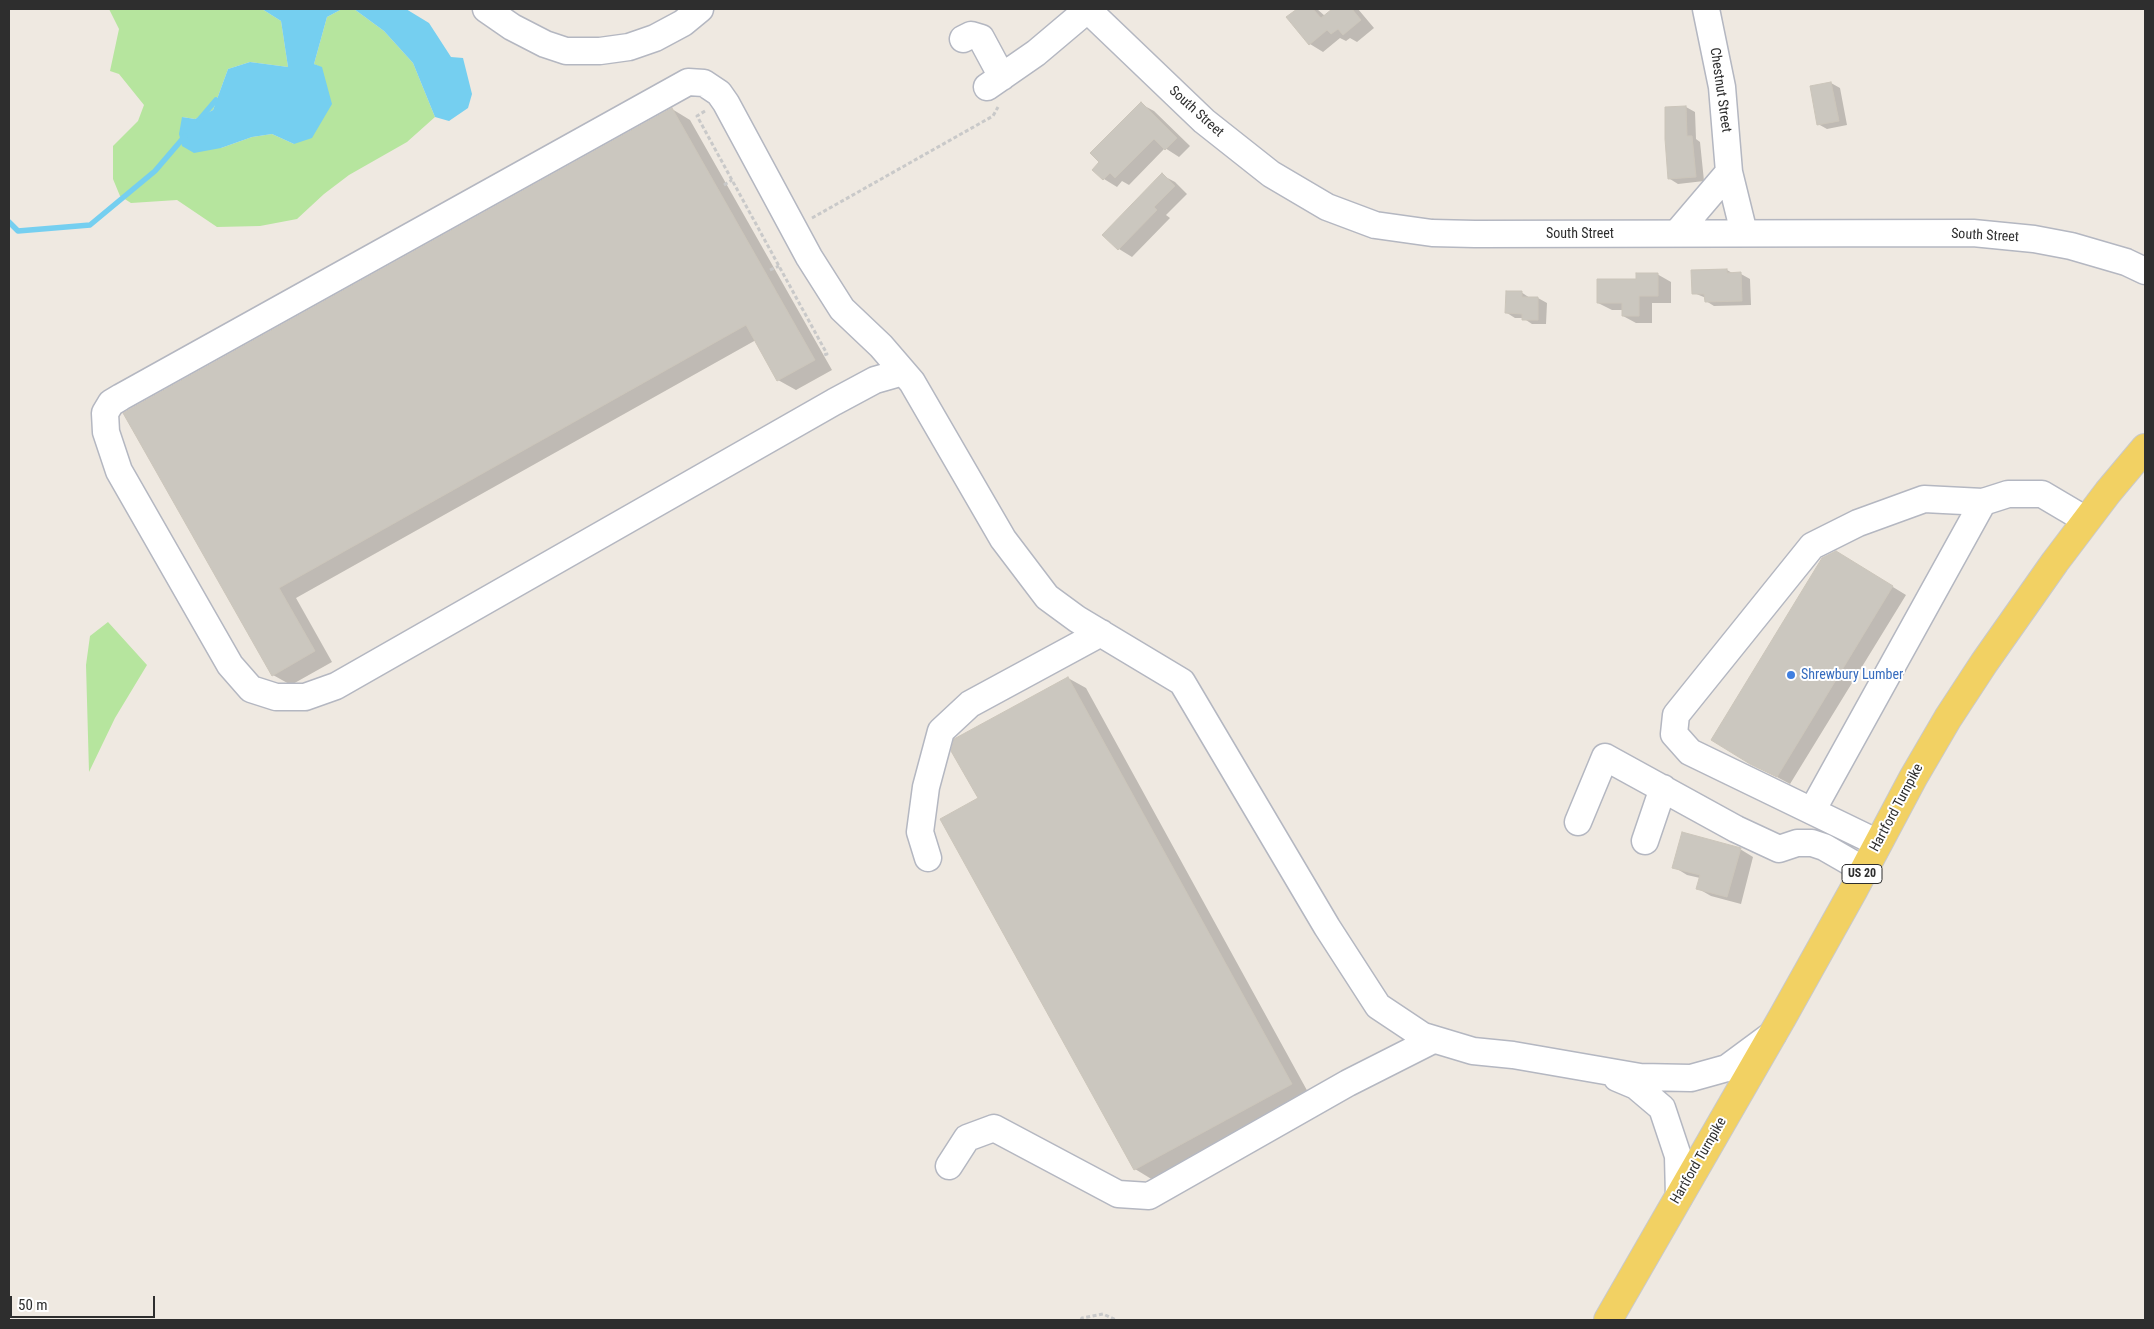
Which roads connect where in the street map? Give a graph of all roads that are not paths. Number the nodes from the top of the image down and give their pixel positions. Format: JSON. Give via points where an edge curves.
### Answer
{"nodes":[{"id":1,"x":486,"y":9,"type":"edge"},
{"id":2,"x":700,"y":9,"type":"edge"},
{"id":3,"x":1087,"y":9,"type":"edge"},
{"id":4,"x":1706,"y":9,"type":"edge"},
{"id":5,"x":962,"y":39,"type":"dead end"},
{"id":6,"x":1729,"y":172,"type":"junction"},
{"id":7,"x":1678,"y":233,"type":"junction"},
{"id":8,"x":1744,"y":233,"type":"junction"},
{"id":9,"x":2145,"y":271,"type":"edge"},
{"id":10,"x":903,"y":372,"type":"junction"},
{"id":11,"x":2145,"y":448,"type":"edge"},
{"id":12,"x":1983,"y":502,"type":"junction"},
{"id":13,"x":2086,"y":520,"type":"junction"},
{"id":14,"x":1101,"y":633,"type":"junction"},
{"id":15,"x":1662,"y":788,"type":"junction"},
{"id":16,"x":1812,"y":811,"type":"junction"},
{"id":17,"x":1578,"y":822,"type":"dead end"},
{"id":18,"x":1644,"y":841,"type":"dead end"},
{"id":19,"x":1878,"y":843,"type":"junction"},
{"id":20,"x":928,"y":858,"type":"dead end"},
{"id":21,"x":1864,"y":870,"type":"junction"},
{"id":22,"x":1773,"y":1034,"type":"junction"},
{"id":23,"x":1433,"y":1040,"type":"junction"},
{"id":24,"x":1605,"y":1072,"type":"junction"},
{"id":25,"x":949,"y":1166,"type":"dead end"},
{"id":26,"x":1679,"y":1197,"type":"junction"},
{"id":27,"x":1608,"y":1320,"type":"edge"}],
"edges":[{"from":1,"to":2,"type":"street","via":[[545,44],[566,51],[600,51],[629,47],[655,38],[683,23]]},
{"from":3,"to":5,"type":"street","via":[[996,89],[981,38],[971,35]]},
{"from":3,"to":7,"type":"street","name":"South Street","via":[[1234,146],[1296,191],[1353,218],[1375,225],[1432,233]]},
{"from":4,"to":6,"type":"street","name":"Chestnut Street","via":[[1720,71]]},
{"from":6,"to":7,"type":"street"},
{"from":6,"to":8,"type":"street","name":"Chestnut Street"},
{"from":7,"to":8,"type":"street","name":"South Street"},
{"from":8,"to":9,"type":"street","name":"South Street","via":[[1973,233],[2034,239],[2089,251]]},
{"from":10,"to":10,"type":"street","via":[[875,380],[834,402],[336,686],[306,697],[276,697],[252,688],[230,665],[119,471],[106,432],[105,413],[121,396],[688,82],[704,83],[719,93],[842,309]]},
{"from":10,"to":14,"type":"street","via":[[912,382],[1003,539],[1047,597]]},
{"from":11,"to":13,"type":"main road","name":"Hartford Turnpike","number":"US 20"},
{"from":12,"to":13,"type":"street","via":[[2008,494],[2042,494]]},
{"from":12,"to":16,"type":"street"},
{"from":12,"to":16,"type":"street","via":[[1924,499],[1858,523],[1812,546],[1676,715],[1674,734],[1690,752]]},
{"from":13,"to":19,"type":"main road","name":"Hartford Turnpike","number":"US 20","via":[[1967,688],[1917,770]]},
{"from":14,"to":20,"type":"street","via":[[970,704],[941,731],[926,787],[920,832]]},
{"from":14,"to":23,"type":"street","via":[[1182,682],[1327,928],[1378,1006]]},
{"from":15,"to":17,"type":"street","via":[[1605,757]]},
{"from":15,"to":18,"type":"street"},
{"from":15,"to":21,"type":"street","via":[[1779,849],[1797,843],[1812,843]]},
{"from":16,"to":19,"type":"street"},
{"from":19,"to":21,"type":"main road","name":"Hartford Turnpike","number":"US 20"},
{"from":21,"to":22,"type":"main road","name":"Hartford Turnpike","number":"US 20"},
{"from":22,"to":24,"type":"street","via":[[1727,1068],[1691,1078],[1640,1077]]},
{"from":22,"to":26,"type":"main road","name":"Hartford Turnpike","number":"US 20"},
{"from":23,"to":24,"type":"street","via":[[1473,1051],[1513,1054]]},
{"from":23,"to":25,"type":"street","via":[[1348,1083],[1149,1196],[1118,1194],[994,1128],[967,1138]]},
{"from":24,"to":26,"type":"street","via":[[1636,1086],[1662,1108],[1678,1156]]},
{"from":26,"to":27,"type":"main road","name":"Hartford Turnpike","number":"US 20"}]}
